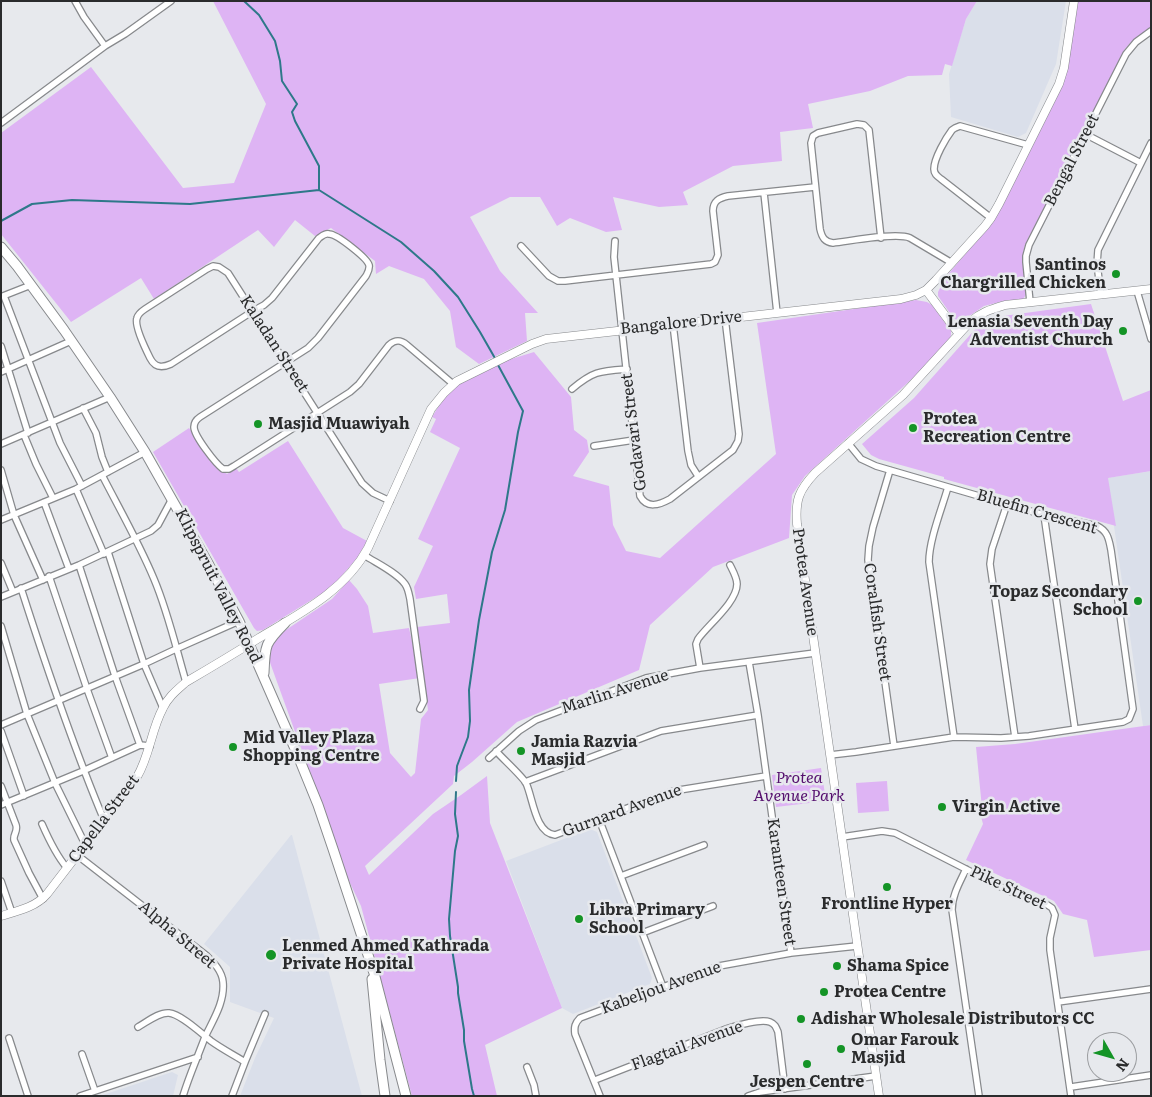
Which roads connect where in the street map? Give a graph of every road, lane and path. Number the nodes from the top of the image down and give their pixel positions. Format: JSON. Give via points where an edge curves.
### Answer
{"nodes":[{"id":1,"x":75,"y":1,"type":"edge"},
{"id":2,"x":171,"y":1,"type":"edge"},
{"id":3,"x":1074,"y":1,"type":"edge"},
{"id":4,"x":1151,"y":31,"type":"edge"},
{"id":5,"x":106,"y":46,"type":"junction"},
{"id":6,"x":1,"y":124,"type":"edge"},
{"id":7,"x":1085,"y":134,"type":"junction"},
{"id":8,"x":1151,"y":143,"type":"edge"},
{"id":9,"x":1028,"y":146,"type":"junction"},
{"id":10,"x":1141,"y":163,"type":"junction"},
{"id":11,"x":815,"y":187,"type":"junction"},
{"id":12,"x":764,"y":193,"type":"junction"},
{"id":13,"x":991,"y":218,"type":"junction"},
{"id":14,"x":881,"y":238,"type":"junction"},
{"id":15,"x":615,"y":241,"type":"dead end"},
{"id":16,"x":521,"y":246,"type":"dead end"},
{"id":17,"x":1,"y":247,"type":"edge"},
{"id":18,"x":952,"y":263,"type":"junction"},
{"id":19,"x":616,"y":275,"type":"junction"},
{"id":20,"x":31,"y":285,"type":"junction"},
{"id":21,"x":1151,"y":289,"type":"edge"},
{"id":22,"x":926,"y":290,"type":"junction"},
{"id":23,"x":1138,"y":291,"type":"junction"},
{"id":24,"x":1101,"y":295,"type":"junction"},
{"id":25,"x":3,"y":296,"type":"edge"},
{"id":26,"x":1030,"y":302,"type":"junction"},
{"id":27,"x":253,"y":311,"type":"junction"},
{"id":28,"x":777,"y":313,"type":"junction"},
{"id":29,"x":725,"y":318,"type":"junction"},
{"id":30,"x":674,"y":324,"type":"junction"},
{"id":31,"x":622,"y":330,"type":"junction"},
{"id":32,"x":959,"y":334,"type":"junction"},
{"id":33,"x":1151,"y":338,"type":"edge"},
{"id":34,"x":71,"y":341,"type":"junction"},
{"id":35,"x":1,"y":346,"type":"edge"},
{"id":36,"x":29,"y":360,"type":"junction"},
{"id":37,"x":285,"y":362,"type":"junction"},
{"id":38,"x":9,"y":369,"type":"junction"},
{"id":39,"x":626,"y":369,"type":"junction"},
{"id":40,"x":1,"y":372,"type":"edge"},
{"id":41,"x":453,"y":384,"type":"junction"},
{"id":42,"x":572,"y":389,"type":"dead end"},
{"id":43,"x":110,"y":397,"type":"junction"},
{"id":44,"x":83,"y":408,"type":"junction"},
{"id":45,"x":318,"y":413,"type":"junction"},
{"id":46,"x":51,"y":422,"type":"junction"},
{"id":47,"x":26,"y":434,"type":"junction"},
{"id":48,"x":634,"y":440,"type":"junction"},
{"id":49,"x":848,"y":443,"type":"junction"},
{"id":50,"x":1,"y":444,"type":"edge"},
{"id":51,"x":594,"y":446,"type":"dead end"},
{"id":52,"x":145,"y":452,"type":"junction"},
{"id":53,"x":1,"y":470,"type":"edge"},
{"id":54,"x":890,"y":470,"type":"junction"},
{"id":55,"x":105,"y":474,"type":"junction"},
{"id":56,"x":698,"y":476,"type":"junction"},
{"id":57,"x":82,"y":486,"type":"junction"},
{"id":58,"x":948,"y":487,"type":"junction"},
{"id":59,"x":76,"y":489,"type":"junction"},
{"id":60,"x":53,"y":498,"type":"junction"},
{"id":61,"x":172,"y":499,"type":"junction"},
{"id":62,"x":390,"y":501,"type":"junction"},
{"id":63,"x":44,"y":502,"type":"junction"},
{"id":64,"x":1006,"y":504,"type":"junction"},
{"id":65,"x":14,"y":515,"type":"junction"},
{"id":66,"x":1044,"y":515,"type":"junction"},
{"id":67,"x":1,"y":520,"type":"edge"},
{"id":68,"x":136,"y":539,"type":"junction"},
{"id":69,"x":106,"y":553,"type":"junction"},
{"id":70,"x":364,"y":555,"type":"junction"},
{"id":71,"x":1,"y":563,"type":"edge"},
{"id":72,"x":79,"y":565,"type":"junction"},
{"id":73,"x":730,"y":566,"type":"dead end"},
{"id":74,"x":70,"y":569,"type":"junction"},
{"id":75,"x":49,"y":576,"type":"junction"},
{"id":76,"x":43,"y":580,"type":"junction"},
{"id":77,"x":21,"y":588,"type":"junction"},
{"id":78,"x":13,"y":592,"type":"junction"},
{"id":79,"x":1,"y":597,"type":"edge"},
{"id":80,"x":239,"y":621,"type":"junction"},
{"id":81,"x":285,"y":623,"type":"junction"},
{"id":82,"x":1,"y":626,"type":"edge"},
{"id":83,"x":249,"y":644,"type":"junction"},
{"id":84,"x":176,"y":649,"type":"junction"},
{"id":85,"x":815,"y":653,"type":"junction"},
{"id":86,"x":749,"y":662,"type":"junction"},
{"id":87,"x":144,"y":664,"type":"junction"},
{"id":88,"x":700,"y":668,"type":"junction"},
{"id":89,"x":115,"y":676,"type":"junction"},
{"id":90,"x":264,"y":676,"type":"junction"},
{"id":91,"x":186,"y":682,"type":"junction"},
{"id":92,"x":87,"y":689,"type":"junction"},
{"id":93,"x":58,"y":701,"type":"junction"},
{"id":94,"x":163,"y":708,"type":"junction"},
{"id":95,"x":420,"y":709,"type":"dead end"},
{"id":96,"x":27,"y":714,"type":"junction"},
{"id":97,"x":758,"y":716,"type":"junction"},
{"id":98,"x":1,"y":725,"type":"edge"},
{"id":99,"x":1075,"y":730,"type":"junction"},
{"id":100,"x":1,"y":732,"type":"edge"},
{"id":101,"x":1015,"y":737,"type":"junction"},
{"id":102,"x":954,"y":738,"type":"junction"},
{"id":103,"x":140,"y":745,"type":"junction"},
{"id":104,"x":150,"y":746,"type":"junction"},
{"id":105,"x":894,"y":746,"type":"junction"},
{"id":106,"x":496,"y":751,"type":"junction"},
{"id":107,"x":830,"y":755,"type":"junction"},
{"id":108,"x":112,"y":758,"type":"junction"},
{"id":109,"x":488,"y":758,"type":"dead end"},
{"id":110,"x":84,"y":771,"type":"junction"},
{"id":111,"x":766,"y":776,"type":"junction"},
{"id":112,"x":525,"y":782,"type":"junction"},
{"id":113,"x":55,"y":783,"type":"junction"},
{"id":114,"x":1,"y":786,"type":"edge"},
{"id":115,"x":24,"y":796,"type":"junction"},
{"id":116,"x":4,"y":804,"type":"edge"},
{"id":117,"x":599,"y":819,"type":"junction"},
{"id":118,"x":104,"y":820,"type":"junction"},
{"id":119,"x":42,"y":824,"type":"dead end"},
{"id":120,"x":842,"y":837,"type":"junction"},
{"id":121,"x":86,"y":844,"type":"junction"},
{"id":122,"x":704,"y":845,"type":"dead end"},
{"id":123,"x":77,"y":855,"type":"junction"},
{"id":124,"x":67,"y":868,"type":"junction"},
{"id":125,"x":966,"y":869,"type":"junction"},
{"id":126,"x":621,"y":876,"type":"junction"},
{"id":127,"x":1,"y":881,"type":"edge"},
{"id":128,"x":43,"y":899,"type":"junction"},
{"id":129,"x":713,"y":906,"type":"dead end"},
{"id":130,"x":12,"y":913,"type":"junction"},
{"id":131,"x":1,"y":916,"type":"edge"},
{"id":132,"x":642,"y":933,"type":"junction"},
{"id":133,"x":857,"y":946,"type":"junction"},
{"id":134,"x":791,"y":953,"type":"junction"},
{"id":135,"x":369,"y":959,"type":"junction"},
{"id":136,"x":663,"y":987,"type":"junction"},
{"id":137,"x":1151,"y":989,"type":"edge"},
{"id":138,"x":1058,"y":1002,"type":"junction"},
{"id":139,"x":265,"y":1014,"type":"dead end"},
{"id":140,"x":138,"y":1027,"type":"dead end"},
{"id":141,"x":206,"y":1036,"type":"junction"},
{"id":142,"x":9,"y":1038,"type":"dead end"},
{"id":143,"x":82,"y":1054,"type":"dead end"},
{"id":144,"x":198,"y":1057,"type":"junction"},
{"id":145,"x":245,"y":1062,"type":"junction"},
{"id":146,"x":528,"y":1067,"type":"dead end"},
{"id":147,"x":1151,"y":1075,"type":"edge"},
{"id":148,"x":876,"y":1076,"type":"junction"},
{"id":149,"x":595,"y":1080,"type":"junction"},
{"id":150,"x":1071,"y":1087,"type":"junction"},
{"id":151,"x":785,"y":1089,"type":"junction"},
{"id":152,"x":94,"y":1091,"type":"junction"},
{"id":153,"x":28,"y":1096,"type":"edge"},
{"id":154,"x":80,"y":1096,"type":"edge"},
{"id":155,"x":183,"y":1096,"type":"edge"},
{"id":156,"x":232,"y":1096,"type":"edge"},
{"id":157,"x":385,"y":1096,"type":"edge"},
{"id":158,"x":406,"y":1096,"type":"edge"},
{"id":159,"x":536,"y":1096,"type":"edge"},
{"id":160,"x":600,"y":1096,"type":"edge"},
{"id":161,"x":748,"y":1096,"type":"edge"},
{"id":162,"x":879,"y":1096,"type":"edge"},
{"id":163,"x":979,"y":1096,"type":"edge"},
{"id":164,"x":1072,"y":1096,"type":"edge"}],
"edges":[{"from":1,"to":5,"type":"street"},
{"from":2,"to":5,"type":"street"},
{"from":3,"to":9,"type":"street","name":"Bangalore Drive","via":[[1062,74]]},
{"from":4,"to":7,"type":"street","name":"Bengal Street","via":[[1128,49]]},
{"from":5,"to":6,"type":"street"},
{"from":7,"to":10,"type":"street"},
{"from":7,"to":26,"type":"street","name":"Bengal Street","via":[[1027,250]]},
{"from":8,"to":10,"type":"street"},
{"from":9,"to":13,"type":"street","name":"Bangalore Drive"},
{"from":9,"to":13,"type":"street","via":[[960,126],[952,130],[940,150],[934,167],[936,174]]},
{"from":10,"to":24,"type":"street","via":[[1098,250]]},
{"from":11,"to":12,"type":"street"},
{"from":11,"to":14,"type":"street","via":[[824,240]]},
{"from":11,"to":14,"type":"street","via":[[812,136],[857,124],[867,127]]},
{"from":12,"to":19,"type":"street","via":[[722,198],[715,202],[713,211],[718,255],[713,263]]},
{"from":12,"to":28,"type":"street"},
{"from":13,"to":18,"type":"street","name":"Bangalore Drive"},
{"from":14,"to":18,"type":"street","via":[[908,236]]},
{"from":15,"to":19,"type":"street","name":"Godavari Street"},
{"from":16,"to":19,"type":"street","via":[[549,276],[558,281]]},
{"from":17,"to":20,"type":"main road","name":"Klipspruit Valley Road"},
{"from":18,"to":22,"type":"street","name":"Bangalore Drive"},
{"from":19,"to":31,"type":"street","name":"Godavari Street"},
{"from":20,"to":25,"type":"street"},
{"from":20,"to":34,"type":"main road","name":"Klipspruit Valley Road"},
{"from":21,"to":23,"type":"street","name":"Protea Avenue"},
{"from":22,"to":28,"type":"street","name":"Bangalore Drive","via":[[901,298]]},
{"from":22,"to":32,"type":"street"},
{"from":23,"to":24,"type":"street","name":"Protea Avenue"},
{"from":23,"to":33,"type":"street"},
{"from":24,"to":26,"type":"street","name":"Protea Avenue"},
{"from":25,"to":36,"type":"street"},
{"from":26,"to":32,"type":"street","name":"Protea Avenue","via":[[984,312]]},
{"from":27,"to":27,"type":"street","name":"Kaladan Street","via":[[224,269],[213,266],[146,309],[137,319],[150,358],[154,365],[162,367]]},
{"from":27,"to":37,"type":"street","name":"Kaladan Street"},
{"from":27,"to":37,"type":"street","via":[[272,298],[323,235],[336,236],[368,261],[370,268],[366,276],[318,338]]},
{"from":28,"to":29,"type":"street","name":"Bangalore Drive"},
{"from":29,"to":30,"type":"street","name":"Bangalore Drive"},
{"from":29,"to":56,"type":"street","name":"Godavari Street","via":[[738,441],[733,450]]},
{"from":30,"to":31,"type":"street","name":"Bangalore Drive"},
{"from":30,"to":56,"type":"street","via":[[688,451]]},
{"from":31,"to":39,"type":"street","name":"Godavari Street"},
{"from":31,"to":41,"type":"street","name":"Bangalore Drive","via":[[546,339]]},
{"from":32,"to":49,"type":"street","name":"Protea Avenue","via":[[913,385]]},
{"from":34,"to":36,"type":"street"},
{"from":34,"to":43,"type":"main road","name":"Klipspruit Valley Road"},
{"from":35,"to":38,"type":"street"},
{"from":36,"to":38,"type":"street"},
{"from":36,"to":46,"type":"street"},
{"from":37,"to":45,"type":"street","name":"Kaladan Street"},
{"from":37,"to":45,"type":"street","via":[[200,417],[194,427],[199,438],[221,468],[229,469]]},
{"from":38,"to":40,"type":"street"},
{"from":38,"to":47,"type":"street"},
{"from":39,"to":42,"type":"street","via":[[593,374]]},
{"from":39,"to":48,"type":"street","name":"Godavari Street"},
{"from":41,"to":45,"type":"street","via":[[407,345],[395,341],[355,388]]},
{"from":41,"to":62,"type":"street","name":"Bangalore Drive","via":[[431,410]]},
{"from":43,"to":44,"type":"street"},
{"from":43,"to":52,"type":"main road","name":"Klipspruit Valley Road"},
{"from":44,"to":46,"type":"street"},
{"from":44,"to":55,"type":"street","via":[[96,434]]},
{"from":45,"to":62,"type":"street","name":"Kaladan Street","via":[[362,484]]},
{"from":46,"to":47,"type":"street"},
{"from":46,"to":57,"type":"street"},
{"from":47,"to":50,"type":"street"},
{"from":47,"to":60,"type":"street"},
{"from":48,"to":51,"type":"street"},
{"from":48,"to":56,"type":"street","name":"Godavari Street","via":[[640,496],[645,503],[664,502]]},
{"from":49,"to":54,"type":"street","name":"Bluefin Crescent","via":[[861,459]]},
{"from":49,"to":85,"type":"street","name":"Protea Avenue","via":[[806,483],[796,506]]},
{"from":52,"to":55,"type":"street"},
{"from":52,"to":61,"type":"main road","name":"Klipspruit Valley Road"},
{"from":53,"to":65,"type":"street"},
{"from":54,"to":58,"type":"street","name":"Bluefin Crescent"},
{"from":54,"to":105,"type":"street","name":"Coralfish Street","via":[[871,536],[868,560]]},
{"from":55,"to":57,"type":"street"},
{"from":55,"to":68,"type":"street"},
{"from":57,"to":59,"type":"street"},
{"from":58,"to":64,"type":"street","name":"Bluefin Crescent"},
{"from":58,"to":102,"type":"street","via":[[929,562]]},
{"from":59,"to":60,"type":"street"},
{"from":59,"to":69,"type":"street"},
{"from":60,"to":63,"type":"street"},
{"from":61,"to":68,"type":"street","via":[[155,529]]},
{"from":61,"to":80,"type":"main road","name":"Klipspruit Valley Road"},
{"from":62,"to":70,"type":"street","name":"Bangalore Drive"},
{"from":63,"to":65,"type":"street"},
{"from":63,"to":74,"type":"street"},
{"from":64,"to":66,"type":"street","name":"Bluefin Crescent"},
{"from":64,"to":101,"type":"street","via":[[990,564]]},
{"from":65,"to":67,"type":"street"},
{"from":65,"to":76,"type":"street"},
{"from":66,"to":99,"type":"street"},
{"from":66,"to":99,"type":"street","name":"Bluefin Crescent","via":[[1091,524],[1104,530],[1108,536],[1115,580],[1133,712],[1123,722]]},
{"from":68,"to":69,"type":"street"},
{"from":68,"to":84,"type":"street","via":[[164,607]]},
{"from":69,"to":72,"type":"street"},
{"from":69,"to":87,"type":"street"},
{"from":70,"to":81,"type":"street","name":"Bangalore Drive","via":[[337,587]]},
{"from":70,"to":95,"type":"street","via":[[396,575],[408,589],[424,701]]},
{"from":71,"to":78,"type":"street"},
{"from":72,"to":74,"type":"street"},
{"from":72,"to":89,"type":"street"},
{"from":73,"to":88,"type":"street","via":[[736,589],[728,605],[698,639]]},
{"from":74,"to":75,"type":"street"},
{"from":75,"to":76,"type":"street"},
{"from":75,"to":92,"type":"street"},
{"from":76,"to":77,"type":"street"},
{"from":77,"to":78,"type":"street"},
{"from":77,"to":93,"type":"street"},
{"from":78,"to":79,"type":"street"},
{"from":80,"to":83,"type":"main road","name":"Klipspruit Valley Road"},
{"from":80,"to":84,"type":"street"},
{"from":81,"to":83,"type":"street","name":"Bangalore Drive"},
{"from":81,"to":90,"type":"main road","via":[[267,646]]},
{"from":82,"to":96,"type":"street"},
{"from":83,"to":90,"type":"main road","name":"Klipspruit Valley Road"},
{"from":83,"to":91,"type":"street","name":"Capella Street"},
{"from":84,"to":87,"type":"street"},
{"from":84,"to":91,"type":"street"},
{"from":85,"to":86,"type":"street","name":"Marlin Avenue"},
{"from":85,"to":107,"type":"street","name":"Protea Avenue"},
{"from":86,"to":88,"type":"street","name":"Marlin Avenue"},
{"from":86,"to":97,"type":"street","name":"Karanteen Street"},
{"from":87,"to":89,"type":"street"},
{"from":87,"to":94,"type":"street"},
{"from":88,"to":106,"type":"street","name":"Marlin Avenue","via":[[646,678],[549,714],[524,727]]},
{"from":89,"to":92,"type":"street"},
{"from":89,"to":103,"type":"street"},
{"from":90,"to":135,"type":"main road","name":"Klipspruit Valley Road","via":[[318,805]]},
{"from":91,"to":94,"type":"street","name":"Capella Street"},
{"from":92,"to":93,"type":"street"},
{"from":92,"to":108,"type":"street"},
{"from":93,"to":96,"type":"street"},
{"from":93,"to":110,"type":"street"},
{"from":94,"to":104,"type":"street","name":"Capella Street"},
{"from":96,"to":98,"type":"street"},
{"from":96,"to":113,"type":"street"},
{"from":97,"to":111,"type":"street","name":"Karanteen Street"},
{"from":97,"to":112,"type":"street","via":[[661,731]]},
{"from":99,"to":101,"type":"street","name":"Bluefin Crescent"},
{"from":100,"to":115,"type":"street"},
{"from":101,"to":102,"type":"street","name":"Bluefin Crescent"},
{"from":102,"to":105,"type":"street","name":"Bluefin Crescent"},
{"from":103,"to":104,"type":"street"},
{"from":103,"to":108,"type":"street"},
{"from":104,"to":118,"type":"street","name":"Capella Street","via":[[142,769]]},
{"from":105,"to":107,"type":"street","name":"Bluefin Crescent"},
{"from":106,"to":109,"type":"street","name":"Marlin Avenue"},
{"from":106,"to":112,"type":"street","name":"Gurnard Avenue"},
{"from":107,"to":120,"type":"street","name":"Protea Avenue"},
{"from":108,"to":110,"type":"street"},
{"from":110,"to":113,"type":"street"},
{"from":110,"to":118,"type":"street"},
{"from":111,"to":117,"type":"street","name":"Gurnard Avenue","via":[[680,789]]},
{"from":111,"to":134,"type":"street","name":"Karanteen Street"},
{"from":112,"to":117,"type":"street","name":"Gurnard Avenue","via":[[541,826],[547,833],[555,835]]},
{"from":113,"to":115,"type":"street"},
{"from":113,"to":121,"type":"street"},
{"from":114,"to":116,"type":"street"},
{"from":115,"to":116,"type":"street"},
{"from":116,"to":128,"type":"street","via":[[17,828],[14,840]]},
{"from":117,"to":126,"type":"street"},
{"from":118,"to":121,"type":"street","name":"Capella Street"},
{"from":119,"to":124,"type":"street"},
{"from":120,"to":125,"type":"street","name":"Pike Street","via":[[891,831]]},
{"from":120,"to":133,"type":"street","name":"Protea Avenue"},
{"from":121,"to":123,"type":"street","name":"Capella Street"},
{"from":122,"to":126,"type":"street"},
{"from":123,"to":124,"type":"street","name":"Capella Street"},
{"from":123,"to":141,"type":"street","name":"Alpha Street","via":[[207,956],[219,970],[223,982],[222,1000]]},
{"from":124,"to":128,"type":"street","name":"Capella Street"},
{"from":125,"to":138,"type":"street","name":"Pike Street","via":[[1052,908],[1055,915],[1050,950]]},
{"from":125,"to":163,"type":"street","via":[[954,893],[952,910]]},
{"from":126,"to":132,"type":"street"},
{"from":127,"to":130,"type":"street"},
{"from":128,"to":130,"type":"street","name":"Capella Street"},
{"from":129,"to":132,"type":"street"},
{"from":130,"to":131,"type":"street","name":"Capella Street"},
{"from":132,"to":136,"type":"street"},
{"from":133,"to":134,"type":"street","name":"Kabeljou Avenue"},
{"from":133,"to":148,"type":"street","name":"Protea Avenue"},
{"from":134,"to":136,"type":"street","name":"Kabeljou Avenue","via":[[719,966]]},
{"from":135,"to":157,"type":"main road","name":"Klipspruit Valley Road"},
{"from":135,"to":158,"type":"main road","name":"Klipspruit Valley Road"},
{"from":136,"to":149,"type":"street","name":"Kabeljou Avenue","via":[[580,1018],[575,1023],[574,1030]]},
{"from":137,"to":138,"type":"street"},
{"from":138,"to":150,"type":"street","name":"Pike Street"},
{"from":139,"to":145,"type":"street"},
{"from":140,"to":141,"type":"street","via":[[168,1013],[183,1019]]},
{"from":141,"to":144,"type":"street","name":"Alpha Street"},
{"from":141,"to":145,"type":"street"},
{"from":142,"to":153,"type":"street"},
{"from":143,"to":152,"type":"street"},
{"from":144,"to":152,"type":"street"},
{"from":144,"to":155,"type":"street","name":"Alpha Street"},
{"from":145,"to":156,"type":"street"},
{"from":146,"to":159,"type":"street"},
{"from":147,"to":150,"type":"street"},
{"from":148,"to":151,"type":"street"},
{"from":148,"to":162,"type":"street","name":"Protea Avenue"},
{"from":149,"to":151,"type":"street","name":"Flagtail Avenue","via":[[726,1029],[766,1021],[778,1032]]},
{"from":149,"to":160,"type":"street"},
{"from":150,"to":164,"type":"street","name":"Pike Street"},
{"from":151,"to":161,"type":"street"},
{"from":152,"to":154,"type":"street"}]}
